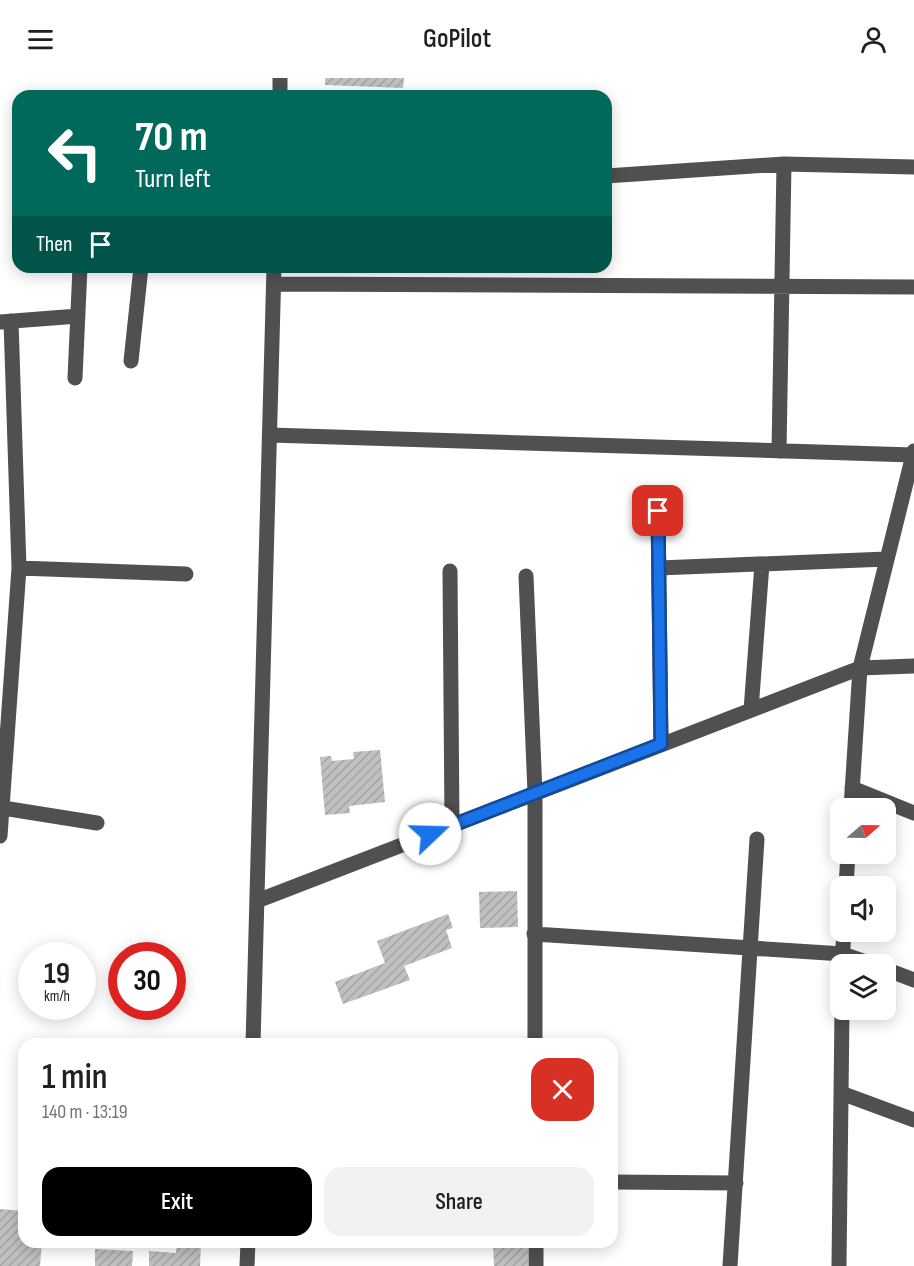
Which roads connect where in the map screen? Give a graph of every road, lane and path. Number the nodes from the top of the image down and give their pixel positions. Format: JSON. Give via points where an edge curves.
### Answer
{"nodes":[{"id":1,"x":784,"y":164,"type":"junction"},
{"id":2,"x":914,"y":167,"type":"edge"},
{"id":3,"x":612,"y":176,"type":"edge"},
{"id":4,"x":80,"y":273,"type":"edge"},
{"id":5,"x":140,"y":273,"type":"edge"},
{"id":6,"x":274,"y":273,"type":"edge"},
{"id":7,"x":274,"y":284,"type":"junction"},
{"id":8,"x":782,"y":286,"type":"junction"},
{"id":9,"x":914,"y":287,"type":"edge"},
{"id":10,"x":78,"y":316,"type":"junction"},
{"id":11,"x":5,"y":321,"type":"edge"},
{"id":12,"x":131,"y":361,"type":"dead end"},
{"id":13,"x":75,"y":378,"type":"dead end"},
{"id":14,"x":270,"y":435,"type":"junction"},
{"id":15,"x":779,"y":451,"type":"junction"},
{"id":16,"x":913,"y":453,"type":"edge"},
{"id":17,"x":658,"y":511,"type":"dead end"},
{"id":18,"x":887,"y":559,"type":"junction"},
{"id":19,"x":762,"y":564,"type":"junction"},
{"id":20,"x":19,"y":568,"type":"junction"},
{"id":21,"x":659,"y":568,"type":"junction"},
{"id":22,"x":450,"y":572,"type":"dead end"},
{"id":23,"x":186,"y":574,"type":"dead end"},
{"id":24,"x":526,"y":576,"type":"dead end"},
{"id":25,"x":914,"y":666,"type":"edge"},
{"id":26,"x":860,"y":668,"type":"junction"},
{"id":27,"x":751,"y":710,"type":"junction"},
{"id":28,"x":661,"y":744,"type":"junction"},
{"id":29,"x":852,"y":788,"type":"junction"},
{"id":30,"x":535,"y":794,"type":"junction"},
{"id":31,"x":852,"y":798,"type":"edge"},
{"id":32,"x":3,"y":808,"type":"junction"},
{"id":33,"x":914,"y":813,"type":"edge"},
{"id":34,"x":97,"y":823,"type":"dead end"},
{"id":35,"x":452,"y":825,"type":"junction"},
{"id":36,"x":0,"y":836,"type":"edge"},
{"id":37,"x":757,"y":839,"type":"dead end"},
{"id":38,"x":257,"y":901,"type":"junction"},
{"id":39,"x":534,"y":934,"type":"junction"},
{"id":40,"x":750,"y":948,"type":"junction"},
{"id":41,"x":830,"y":958,"type":"edge"},
{"id":42,"x":896,"y":973,"type":"edge"},
{"id":43,"x":914,"y":980,"type":"edge"},
{"id":44,"x":842,"y":1020,"type":"edge"},
{"id":45,"x":253,"y":1038,"type":"edge"},
{"id":46,"x":535,"y":1038,"type":"edge"},
{"id":47,"x":841,"y":1093,"type":"junction"},
{"id":48,"x":914,"y":1120,"type":"edge"},
{"id":49,"x":618,"y":1182,"type":"edge"},
{"id":50,"x":736,"y":1183,"type":"junction"},
{"id":51,"x":248,"y":1248,"type":"edge"},
{"id":52,"x":536,"y":1248,"type":"edge"},
{"id":53,"x":247,"y":1266,"type":"edge"},
{"id":54,"x":536,"y":1266,"type":"edge"},
{"id":55,"x":730,"y":1266,"type":"edge"},
{"id":56,"x":839,"y":1266,"type":"edge"}],
"edges":[{"from":1,"to":2,"type":"street"},
{"from":1,"to":3,"type":"street"},
{"from":1,"to":8,"type":"street"},
{"from":4,"to":10,"type":"street"},
{"from":5,"to":12,"type":"street"},
{"from":6,"to":7,"type":"street"},
{"from":7,"to":8,"type":"street"},
{"from":7,"to":14,"type":"street"},
{"from":8,"to":9,"type":"street"},
{"from":8,"to":15,"type":"street"},
{"from":10,"to":11,"type":"street"},
{"from":10,"to":13,"type":"street"},
{"from":11,"to":20,"type":"street"},
{"from":14,"to":15,"type":"street"},
{"from":14,"to":38,"type":"street"},
{"from":15,"to":16,"type":"street"},
{"from":16,"to":18,"type":"street"},
{"from":17,"to":21,"type":"street"},
{"from":18,"to":19,"type":"street"},
{"from":18,"to":26,"type":"street"},
{"from":19,"to":21,"type":"street"},
{"from":19,"to":27,"type":"street"},
{"from":20,"to":23,"type":"street"},
{"from":20,"to":32,"type":"street"},
{"from":21,"to":28,"type":"street"},
{"from":22,"to":35,"type":"street"},
{"from":24,"to":30,"type":"street"},
{"from":25,"to":26,"type":"street"},
{"from":26,"to":27,"type":"street"},
{"from":26,"to":29,"type":"street"},
{"from":27,"to":28,"type":"street"},
{"from":28,"to":30,"type":"street"},
{"from":29,"to":31,"type":"street"},
{"from":29,"to":33,"type":"street"},
{"from":30,"to":35,"type":"street"},
{"from":30,"to":39,"type":"street"},
{"from":32,"to":34,"type":"street"},
{"from":32,"to":36,"type":"street"},
{"from":35,"to":38,"type":"street"},
{"from":37,"to":40,"type":"street"},
{"from":38,"to":45,"type":"street"},
{"from":39,"to":40,"type":"street"},
{"from":39,"to":46,"type":"street"},
{"from":40,"to":41,"type":"street"},
{"from":40,"to":50,"type":"street"},
{"from":42,"to":43,"type":"street"},
{"from":44,"to":47,"type":"street"},
{"from":47,"to":48,"type":"street"},
{"from":47,"to":56,"type":"street"},
{"from":49,"to":50,"type":"street"},
{"from":50,"to":55,"type":"street"},
{"from":51,"to":53,"type":"street"},
{"from":52,"to":54,"type":"street"}]}
